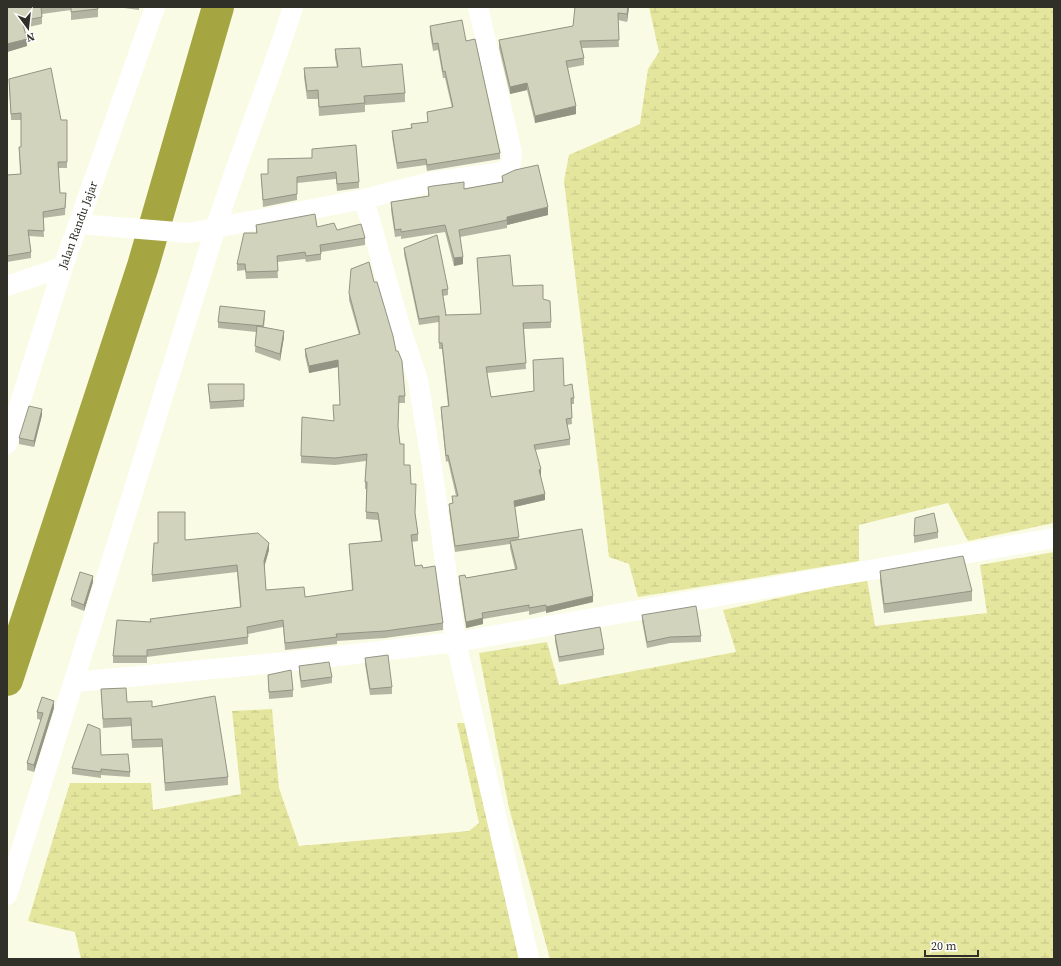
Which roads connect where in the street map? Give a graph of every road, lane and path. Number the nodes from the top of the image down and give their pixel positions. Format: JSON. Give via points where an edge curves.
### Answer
{"nodes":[{"id":1,"x":155,"y":7,"type":"edge"},
{"id":2,"x":293,"y":7,"type":"edge"},
{"id":3,"x":478,"y":7,"type":"edge"},
{"id":4,"x":364,"y":200,"type":"junction"},
{"id":5,"x":79,"y":224,"type":"junction"},
{"id":6,"x":214,"y":230,"type":"junction"},
{"id":7,"x":63,"y":267,"type":"junction"},
{"id":8,"x":7,"y":286,"type":"edge"},
{"id":9,"x":7,"y":444,"type":"edge"},
{"id":10,"x":1054,"y":538,"type":"edge"},
{"id":11,"x":456,"y":642,"type":"junction"},
{"id":12,"x":75,"y":682,"type":"junction"},
{"id":13,"x":7,"y":895,"type":"edge"},
{"id":14,"x":529,"y":959,"type":"edge"}],
"edges":[{"from":1,"to":5,"type":"street","name":"Jalan Randu Jajar"},
{"from":2,"to":6,"type":"street"},
{"from":3,"to":4,"type":"street","via":[[512,153],[510,167],[497,173],[431,182]]},
{"from":4,"to":6,"type":"street"},
{"from":4,"to":11,"type":"street","via":[[418,380]]},
{"from":5,"to":6,"type":"street","via":[[189,233]]},
{"from":5,"to":7,"type":"street","name":"Jalan Randu Jajar"},
{"from":6,"to":12,"type":"street"},
{"from":7,"to":8,"type":"street"},
{"from":7,"to":9,"type":"street","name":"Jalan Randu Jajar"},
{"from":10,"to":11,"type":"street"},
{"from":11,"to":12,"type":"street","via":[[286,662]]},
{"from":11,"to":14,"type":"street"},
{"from":12,"to":13,"type":"street"}]}
